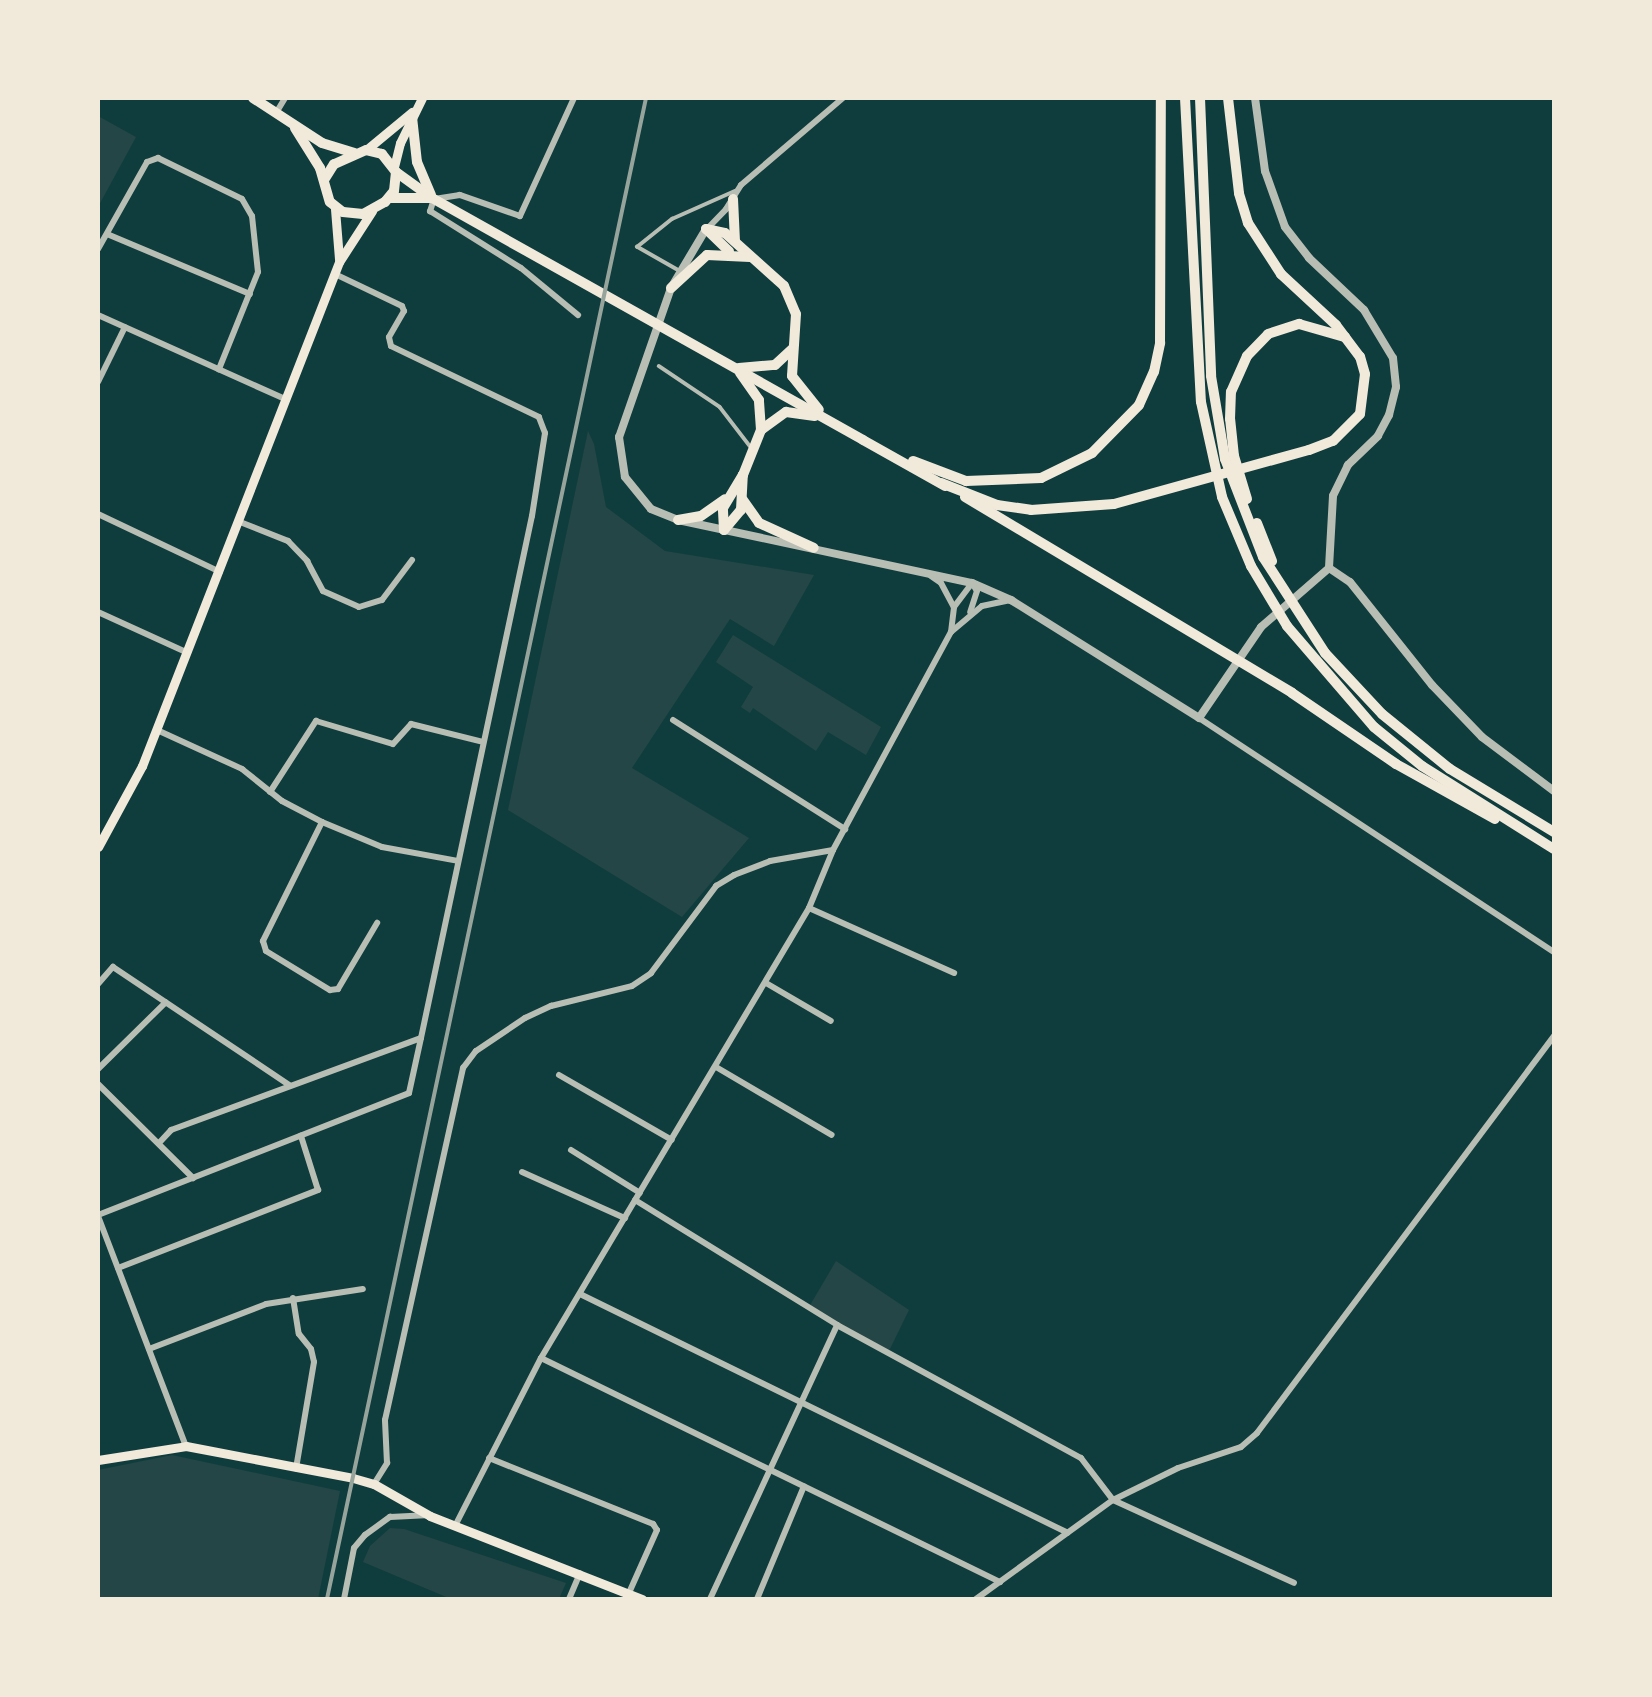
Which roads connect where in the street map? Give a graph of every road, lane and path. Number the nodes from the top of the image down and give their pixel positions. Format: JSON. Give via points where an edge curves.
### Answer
{"nodes":[{"id":1,"x":253,"y":98,"type":"edge"},
{"id":2,"x":285,"y":98,"type":"edge"},
{"id":3,"x":422,"y":98,"type":"edge"},
{"id":4,"x":574,"y":98,"type":"edge"},
{"id":5,"x":843,"y":98,"type":"edge"},
{"id":6,"x":1161,"y":98,"type":"edge"},
{"id":7,"x":1185,"y":98,"type":"edge"},
{"id":8,"x":1200,"y":98,"type":"edge"},
{"id":9,"x":1228,"y":98,"type":"edge"},
{"id":10,"x":1255,"y":98,"type":"edge"},
{"id":11,"x":276,"y":113,"type":"junction"},
{"id":12,"x":414,"y":113,"type":"junction"},
{"id":13,"x":295,"y":128,"type":"junction"},
{"id":14,"x":366,"y":150,"type":"junction"},
{"id":15,"x":354,"y":153,"type":"junction"},
{"id":16,"x":395,"y":170,"type":"junction"},
{"id":17,"x":324,"y":180,"type":"junction"},
{"id":18,"x":734,"y":195,"type":"junction"},
{"id":19,"x":389,"y":198,"type":"junction"},
{"id":20,"x":433,"y":198,"type":"junction"},
{"id":21,"x":335,"y":209,"type":"junction"},
{"id":22,"x":372,"y":210,"type":"junction"},
{"id":23,"x":706,"y":229,"type":"junction"},
{"id":24,"x":107,"y":234,"type":"junction"},
{"id":25,"x":733,"y":247,"type":"junction"},
{"id":26,"x":98,"y":249,"type":"edge"},
{"id":27,"x":339,"y":262,"type":"junction"},
{"id":28,"x":679,"y":271,"type":"junction"},
{"id":29,"x":335,"y":274,"type":"junction"},
{"id":30,"x":671,"y":288,"type":"junction"},
{"id":31,"x":250,"y":294,"type":"junction"},
{"id":32,"x":98,"y":315,"type":"edge"},
{"id":33,"x":578,"y":315,"type":"dead end"},
{"id":34,"x":125,"y":327,"type":"junction"},
{"id":35,"x":1348,"y":338,"type":"junction"},
{"id":36,"x":792,"y":349,"type":"junction"},
{"id":37,"x":659,"y":366,"type":"dead end"},
{"id":38,"x":736,"y":368,"type":"junction"},
{"id":39,"x":219,"y":369,"type":"junction"},
{"id":40,"x":98,"y":382,"type":"edge"},
{"id":41,"x":289,"y":400,"type":"junction"},
{"id":42,"x":828,"y":419,"type":"junction"},
{"id":43,"x":761,"y":430,"type":"junction"},
{"id":44,"x":863,"y":440,"type":"junction"},
{"id":45,"x":754,"y":449,"type":"junction"},
{"id":46,"x":1229,"y":457,"type":"junction"},
{"id":47,"x":743,"y":475,"type":"junction"},
{"id":48,"x":941,"y":483,"type":"junction"},
{"id":49,"x":727,"y":497,"type":"junction"},
{"id":50,"x":743,"y":500,"type":"junction"},
{"id":51,"x":98,"y":514,"type":"edge"},
{"id":52,"x":678,"y":520,"type":"junction"},
{"id":53,"x":240,"y":522,"type":"junction"},
{"id":54,"x":724,"y":530,"type":"junction"},
{"id":55,"x":814,"y":548,"type":"junction"},
{"id":56,"x":412,"y":560,"type":"dead end"},
{"id":57,"x":1329,"y":568,"type":"junction"},
{"id":58,"x":923,"y":571,"type":"junction"},
{"id":59,"x":220,"y":572,"type":"junction"},
{"id":60,"x":972,"y":583,"type":"junction"},
{"id":61,"x":1011,"y":600,"type":"junction"},
{"id":62,"x":954,"y":607,"type":"junction"},
{"id":63,"x":98,"y":612,"type":"edge"},
{"id":64,"x":970,"y":614,"type":"junction"},
{"id":65,"x":951,"y":632,"type":"junction"},
{"id":66,"x":188,"y":653,"type":"junction"},
{"id":67,"x":1199,"y":718,"type":"junction"},
{"id":68,"x":673,"y":720,"type":"dead end"},
{"id":69,"x":156,"y":730,"type":"junction"},
{"id":70,"x":483,"y":742,"type":"junction"},
{"id":71,"x":1554,"y":791,"type":"edge"},
{"id":72,"x":270,"y":792,"type":"junction"},
{"id":73,"x":322,"y":822,"type":"junction"},
{"id":74,"x":98,"y":824,"type":"edge"},
{"id":75,"x":1518,"y":827,"type":"junction"},
{"id":76,"x":108,"y":829,"type":"junction"},
{"id":77,"x":845,"y":829,"type":"junction"},
{"id":78,"x":1554,"y":832,"type":"edge"},
{"id":79,"x":98,"y":847,"type":"edge"},
{"id":80,"x":1554,"y":849,"type":"edge"},
{"id":81,"x":833,"y":850,"type":"junction"},
{"id":82,"x":458,"y":861,"type":"junction"},
{"id":83,"x":809,"y":908,"type":"junction"},
{"id":84,"x":377,"y":923,"type":"dead end"},
{"id":85,"x":1554,"y":952,"type":"edge"},
{"id":86,"x":954,"y":973,"type":"dead end"},
{"id":87,"x":766,"y":983,"type":"junction"},
{"id":88,"x":98,"y":984,"type":"edge"},
{"id":89,"x":166,"y":1002,"type":"junction"},
{"id":90,"x":831,"y":1021,"type":"dead end"},
{"id":91,"x":1554,"y":1036,"type":"edge"},
{"id":92,"x":421,"y":1038,"type":"junction"},
{"id":93,"x":716,"y":1067,"type":"junction"},
{"id":94,"x":98,"y":1069,"type":"edge"},
{"id":95,"x":559,"y":1075,"type":"dead end"},
{"id":96,"x":98,"y":1084,"type":"edge"},
{"id":97,"x":289,"y":1085,"type":"junction"},
{"id":98,"x":832,"y":1135,"type":"dead end"},
{"id":99,"x":302,"y":1136,"type":"junction"},
{"id":100,"x":672,"y":1140,"type":"junction"},
{"id":101,"x":159,"y":1143,"type":"junction"},
{"id":102,"x":571,"y":1150,"type":"dead end"},
{"id":103,"x":522,"y":1172,"type":"dead end"},
{"id":104,"x":193,"y":1178,"type":"junction"},
{"id":105,"x":640,"y":1193,"type":"junction"},
{"id":106,"x":635,"y":1200,"type":"junction"},
{"id":107,"x":98,"y":1216,"type":"edge"},
{"id":108,"x":625,"y":1218,"type":"junction"},
{"id":109,"x":118,"y":1268,"type":"junction"},
{"id":110,"x":363,"y":1289,"type":"dead end"},
{"id":111,"x":580,"y":1294,"type":"junction"},
{"id":112,"x":293,"y":1298,"type":"junction"},
{"id":113,"x":837,"y":1325,"type":"junction"},
{"id":114,"x":149,"y":1349,"type":"junction"},
{"id":115,"x":541,"y":1358,"type":"junction"},
{"id":116,"x":801,"y":1399,"type":"junction"},
{"id":117,"x":186,"y":1446,"type":"junction"},
{"id":118,"x":489,"y":1458,"type":"junction"},
{"id":119,"x":98,"y":1460,"type":"edge"},
{"id":120,"x":296,"y":1468,"type":"junction"},
{"id":121,"x":767,"y":1468,"type":"junction"},
{"id":122,"x":374,"y":1484,"type":"junction"},
{"id":123,"x":804,"y":1486,"type":"junction"},
{"id":124,"x":1113,"y":1500,"type":"junction"},
{"id":125,"x":430,"y":1516,"type":"junction"},
{"id":126,"x":456,"y":1524,"type":"junction"},
{"id":127,"x":1068,"y":1533,"type":"junction"},
{"id":128,"x":580,"y":1573,"type":"junction"},
{"id":129,"x":1000,"y":1582,"type":"junction"},
{"id":130,"x":1294,"y":1583,"type":"dead end"},
{"id":131,"x":629,"y":1593,"type":"junction"},
{"id":132,"x":344,"y":1599,"type":"edge"},
{"id":133,"x":569,"y":1599,"type":"edge"},
{"id":134,"x":642,"y":1599,"type":"edge"},
{"id":135,"x":710,"y":1599,"type":"edge"},
{"id":136,"x":757,"y":1599,"type":"edge"},
{"id":137,"x":976,"y":1599,"type":"edge"}],
"edges":[{"from":1,"to":11,"type":"main road"},
{"from":2,"to":11,"type":"street"},
{"from":3,"to":12,"type":"main road"},
{"from":4,"to":20,"type":"street","via":[[520,216],[460,195]]},
{"from":5,"to":18,"type":"street"},
{"from":6,"to":44,"type":"main road","via":[[1160,343],[1154,372],[1139,405],[1119,430],[1072,465],[1041,478],[1012,482],[944,475]]},
{"from":7,"to":75,"type":"main road","via":[[1195,335],[1212,463],[1222,497],[1272,604],[1374,727],[1422,766]]},
{"from":8,"to":46,"type":"main road","via":[[1211,376]]},
{"from":9,"to":35,"type":"main road","via":[[1237,181],[1248,223],[1281,274]]},
{"from":10,"to":57,"type":"street","via":[[1265,171],[1285,227],[1364,310],[1393,358],[1396,387],[1389,415],[1378,436],[1348,465],[1333,496]]},
{"from":11,"to":13,"type":"main road"},
{"from":12,"to":14,"type":"main road"},
{"from":12,"to":16,"type":"main road"},
{"from":12,"to":20,"type":"main road","via":[[417,162]]},
{"from":13,"to":15,"type":"main road"},
{"from":13,"to":17,"type":"main road","via":[[313,152]]},
{"from":14,"to":15,"type":"main road"},
{"from":14,"to":16,"type":"main road","via":[[382,154]]},
{"from":15,"to":17,"type":"main road","via":[[334,164]]},
{"from":16,"to":19,"type":"main road"},
{"from":16,"to":20,"type":"main road"},
{"from":17,"to":21,"type":"main road"},
{"from":18,"to":23,"type":"street"},
{"from":18,"to":25,"type":"main road"},
{"from":18,"to":28,"type":"lane","via":[[672,219],[637,247]]},
{"from":19,"to":20,"type":"main road"},
{"from":19,"to":22,"type":"main road"},
{"from":20,"to":33,"type":"street","via":[[430,211],[521,268]]},
{"from":20,"to":38,"type":"main road"},
{"from":21,"to":22,"type":"main road","via":[[353,215]]},
{"from":21,"to":27,"type":"main road"},
{"from":22,"to":27,"type":"main road"},
{"from":23,"to":25,"type":"main road"},
{"from":23,"to":28,"type":"street"},
{"from":24,"to":26,"type":"street"},
{"from":24,"to":31,"type":"street"},
{"from":24,"to":31,"type":"street","via":[[147,162],[158,158],[243,199],[252,216],[260,255]]},
{"from":25,"to":30,"type":"main road","via":[[699,259]]},
{"from":25,"to":36,"type":"main road","via":[[770,271],[792,300],[797,325]]},
{"from":27,"to":29,"type":"main road"},
{"from":28,"to":30,"type":"street"},
{"from":29,"to":41,"type":"main road"},
{"from":29,"to":70,"type":"street","via":[[397,301],[404,311],[389,337],[391,346],[539,417],[545,425],[532,516]]},
{"from":30,"to":52,"type":"street","via":[[618,450],[625,477],[640,500]]},
{"from":31,"to":39,"type":"street"},
{"from":32,"to":34,"type":"street"},
{"from":34,"to":39,"type":"street"},
{"from":34,"to":40,"type":"street"},
{"from":35,"to":46,"type":"main road","via":[[1300,324],[1268,334],[1258,343],[1231,392]]},
{"from":35,"to":48,"type":"main road","via":[[1365,374],[1360,414],[1333,441],[1309,450],[1114,504],[1074,509],[997,505]]},
{"from":36,"to":38,"type":"main road","via":[[775,365]]},
{"from":36,"to":42,"type":"main road","via":[[795,383]]},
{"from":37,"to":45,"type":"lane","via":[[720,407]]},
{"from":38,"to":42,"type":"main road"},
{"from":38,"to":43,"type":"main road","via":[[759,400]]},
{"from":39,"to":41,"type":"street"},
{"from":41,"to":53,"type":"main road"},
{"from":42,"to":43,"type":"main road","via":[[786,412]]},
{"from":42,"to":44,"type":"main road"},
{"from":43,"to":45,"type":"main road"},
{"from":44,"to":48,"type":"main road"},
{"from":45,"to":47,"type":"main road"},
{"from":46,"to":78,"type":"main road","via":[[1263,557],[1299,616],[1351,682],[1409,739]]},
{"from":47,"to":49,"type":"main road"},
{"from":47,"to":50,"type":"main road"},
{"from":48,"to":75,"type":"main road","via":[[1247,665],[1464,804]]},
{"from":49,"to":52,"type":"main road","via":[[701,516]]},
{"from":49,"to":54,"type":"main road"},
{"from":50,"to":54,"type":"main road","via":[[735,521]]},
{"from":50,"to":55,"type":"main road","via":[[760,523]]},
{"from":51,"to":59,"type":"street"},
{"from":52,"to":54,"type":"street"},
{"from":53,"to":56,"type":"street","via":[[288,541],[323,591],[351,605],[371,606],[383,600]]},
{"from":53,"to":59,"type":"main road"},
{"from":54,"to":55,"type":"street"},
{"from":55,"to":58,"type":"street"},
{"from":57,"to":67,"type":"street","via":[[1261,627]]},
{"from":57,"to":71,"type":"street","via":[[1350,582],[1432,685],[1482,737]]},
{"from":58,"to":60,"type":"street"},
{"from":58,"to":62,"type":"street","via":[[941,583]]},
{"from":59,"to":66,"type":"main road"},
{"from":60,"to":61,"type":"street"},
{"from":60,"to":62,"type":"street"},
{"from":60,"to":64,"type":"street","via":[[976,591]]},
{"from":61,"to":64,"type":"street","via":[[994,601]]},
{"from":61,"to":67,"type":"street"},
{"from":62,"to":65,"type":"street"},
{"from":63,"to":66,"type":"street"},
{"from":64,"to":65,"type":"street"},
{"from":65,"to":77,"type":"street"},
{"from":66,"to":69,"type":"main road"},
{"from":67,"to":85,"type":"street"},
{"from":68,"to":77,"type":"street"},
{"from":69,"to":72,"type":"street","via":[[242,769]]},
{"from":69,"to":76,"type":"main road"},
{"from":70,"to":72,"type":"street","via":[[411,724],[393,744],[316,721]]},
{"from":70,"to":82,"type":"street"},
{"from":72,"to":73,"type":"street"},
{"from":73,"to":82,"type":"street","via":[[382,847]]},
{"from":73,"to":84,"type":"street","via":[[263,941],[266,951],[330,990],[338,989]]},
{"from":74,"to":76,"type":"street"},
{"from":75,"to":80,"type":"main road"},
{"from":76,"to":79,"type":"main road"},
{"from":77,"to":81,"type":"street"},
{"from":81,"to":83,"type":"street"},
{"from":81,"to":122,"type":"street","via":[[770,861],[716,886],[651,973],[632,986],[551,1006],[525,1018],[476,1051],[463,1068],[385,1420],[387,1463]]},
{"from":82,"to":92,"type":"street"},
{"from":83,"to":86,"type":"street"},
{"from":83,"to":87,"type":"street"},
{"from":87,"to":90,"type":"street"},
{"from":87,"to":93,"type":"street"},
{"from":88,"to":89,"type":"street","via":[[113,967]]},
{"from":89,"to":94,"type":"street"},
{"from":89,"to":97,"type":"street"},
{"from":91,"to":124,"type":"street","via":[[1258,1433],[1241,1447],[1178,1468]]},
{"from":92,"to":97,"type":"street"},
{"from":92,"to":99,"type":"street","via":[[409,1093]]},
{"from":93,"to":98,"type":"street"},
{"from":93,"to":100,"type":"street"},
{"from":95,"to":100,"type":"street"},
{"from":96,"to":101,"type":"street"},
{"from":97,"to":101,"type":"street","via":[[171,1130]]},
{"from":99,"to":104,"type":"street"},
{"from":99,"to":109,"type":"street","via":[[318,1190]]},
{"from":100,"to":105,"type":"street"},
{"from":101,"to":104,"type":"street"},
{"from":102,"to":105,"type":"street"},
{"from":103,"to":108,"type":"street"},
{"from":104,"to":107,"type":"street"},
{"from":105,"to":106,"type":"street"},
{"from":106,"to":108,"type":"street"},
{"from":106,"to":113,"type":"street"},
{"from":107,"to":109,"type":"street"},
{"from":108,"to":111,"type":"street"},
{"from":109,"to":114,"type":"street"},
{"from":110,"to":112,"type":"street"},
{"from":111,"to":115,"type":"street"},
{"from":111,"to":116,"type":"street"},
{"from":112,"to":114,"type":"street"},
{"from":112,"to":120,"type":"street","via":[[299,1334],[314,1362]]},
{"from":113,"to":116,"type":"street"},
{"from":113,"to":124,"type":"street","via":[[1081,1458]]},
{"from":114,"to":117,"type":"street"},
{"from":115,"to":118,"type":"street"},
{"from":115,"to":121,"type":"street"},
{"from":116,"to":121,"type":"street"},
{"from":116,"to":127,"type":"street"},
{"from":117,"to":119,"type":"main road"},
{"from":117,"to":120,"type":"main road"},
{"from":118,"to":126,"type":"street"},
{"from":118,"to":131,"type":"street","via":[[653,1524],[657,1530]]},
{"from":120,"to":122,"type":"main road"},
{"from":121,"to":123,"type":"street"},
{"from":121,"to":135,"type":"street"},
{"from":122,"to":125,"type":"main road"},
{"from":123,"to":129,"type":"street"},
{"from":123,"to":136,"type":"street"},
{"from":124,"to":127,"type":"street"},
{"from":124,"to":130,"type":"street"},
{"from":125,"to":126,"type":"main road"},
{"from":125,"to":132,"type":"street","via":[[390,1517],[371,1529],[354,1548]]},
{"from":126,"to":128,"type":"main road"},
{"from":127,"to":129,"type":"street"},
{"from":128,"to":131,"type":"main road"},
{"from":128,"to":133,"type":"street"},
{"from":129,"to":137,"type":"street"},
{"from":131,"to":134,"type":"main road"}]}
